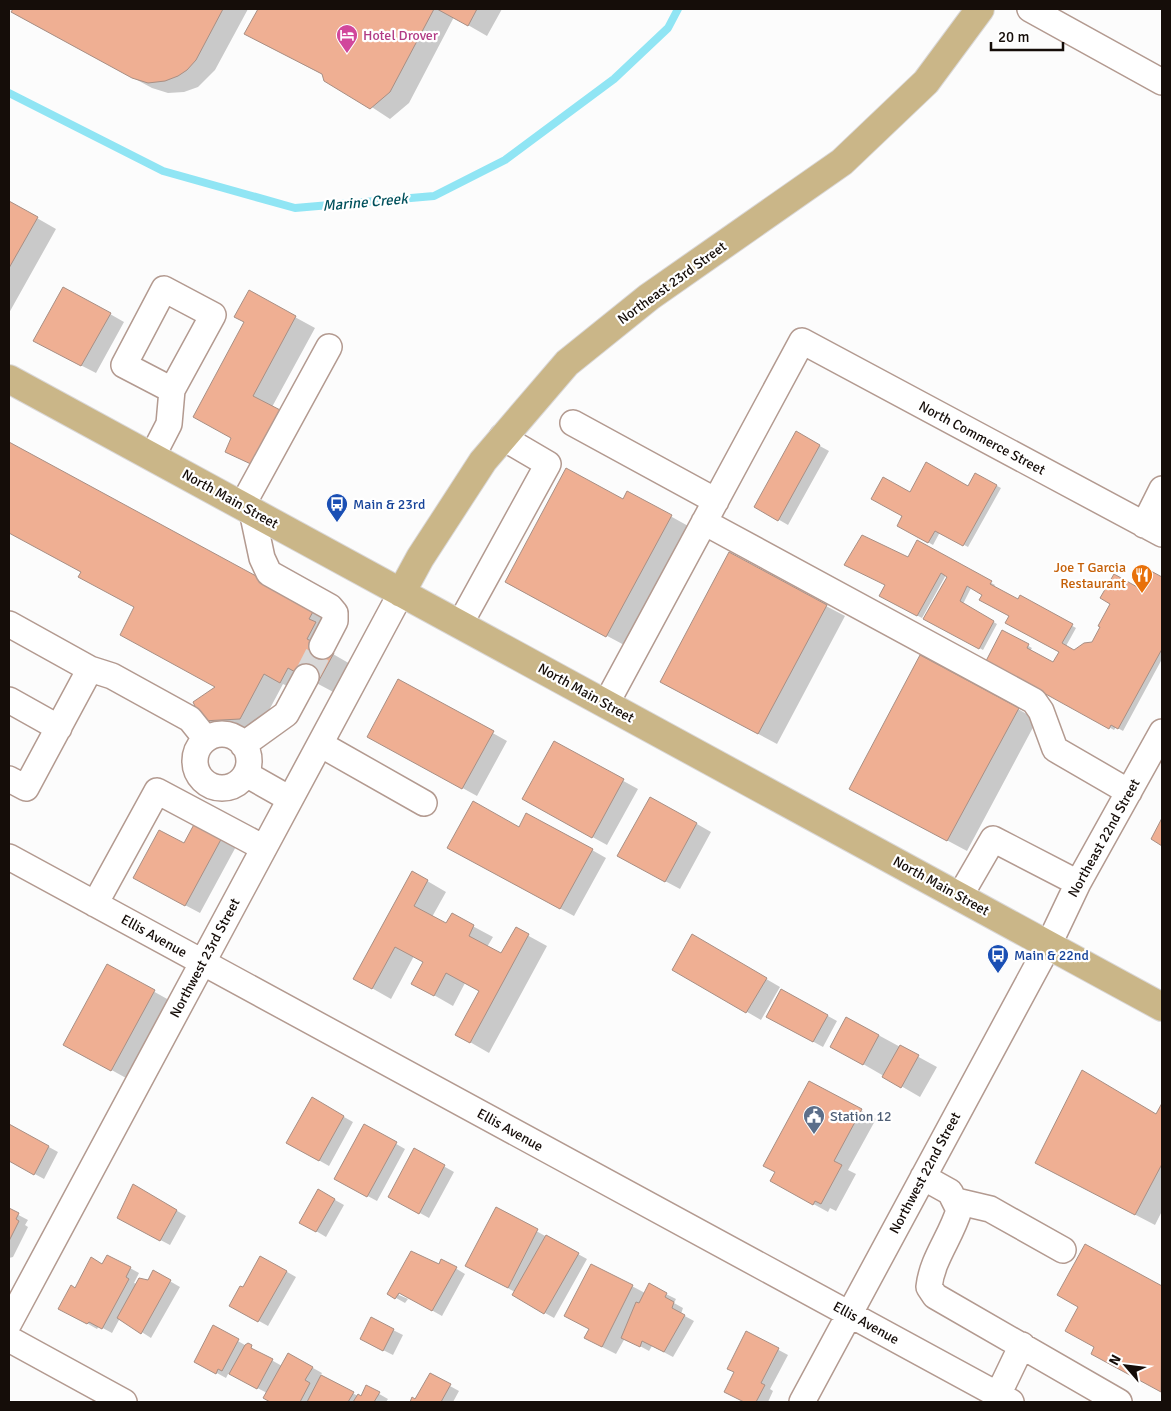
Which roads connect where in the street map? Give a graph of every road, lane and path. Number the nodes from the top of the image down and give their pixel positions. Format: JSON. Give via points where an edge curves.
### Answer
{"nodes":[{"id":1,"x":980,"y":9,"type":"edge"},
{"id":2,"x":1030,"y":9,"type":"edge"},
{"id":3,"x":1162,"y":82,"type":"edge"},
{"id":4,"x":329,"y":347,"type":"dead end"},
{"id":5,"x":9,"y":379,"type":"edge"},
{"id":6,"x":172,"y":390,"type":"dead end"},
{"id":7,"x":573,"y":422,"type":"dead end"},
{"id":8,"x":502,"y":436,"type":"junction"},
{"id":9,"x":152,"y":457,"type":"junction"},
{"id":10,"x":1162,"y":489,"type":"edge"},
{"id":11,"x":247,"y":508,"type":"junction"},
{"id":12,"x":710,"y":512,"type":"junction"},
{"id":13,"x":1153,"y":529,"type":"edge"},
{"id":14,"x":401,"y":593,"type":"junction"},
{"id":15,"x":9,"y":624,"type":"edge"},
{"id":16,"x":460,"y":624,"type":"junction"},
{"id":17,"x":322,"y":646,"type":"tunnel mouth"},
{"id":18,"x":90,"y":669,"type":"junction"},
{"id":19,"x":306,"y":677,"type":"tunnel mouth"},
{"id":20,"x":9,"y":700,"type":"edge"},
{"id":21,"x":606,"y":704,"type":"junction"},
{"id":22,"x":59,"y":728,"type":"junction"},
{"id":23,"x":1162,"y":732,"type":"edge"},
{"id":24,"x":206,"y":739,"type":"junction"},
{"id":25,"x":320,"y":744,"type":"junction"},
{"id":26,"x":244,"y":745,"type":"junction"},
{"id":27,"x":246,"y":774,"type":"junction"},
{"id":28,"x":9,"y":779,"type":"edge"},
{"id":29,"x":1129,"y":792,"type":"junction"},
{"id":30,"x":290,"y":799,"type":"junction"},
{"id":31,"x":424,"y":803,"type":"dead end"},
{"id":32,"x":264,"y":848,"type":"junction"},
{"id":33,"x":9,"y":857,"type":"edge"},
{"id":34,"x":1078,"y":883,"type":"junction"},
{"id":35,"x":960,"y":896,"type":"junction"},
{"id":36,"x":95,"y":904,"type":"junction"},
{"id":37,"x":1049,"y":944,"type":"junction"},
{"id":38,"x":202,"y":962,"type":"junction"},
{"id":39,"x":1162,"y":1007,"type":"edge"},
{"id":40,"x":923,"y":1177,"type":"junction"},
{"id":41,"x":956,"y":1201,"type":"junction"},
{"id":42,"x":1063,"y":1250,"type":"dead end"},
{"id":43,"x":849,"y":1314,"type":"junction"},
{"id":44,"x":9,"y":1323,"type":"edge"},
{"id":45,"x":9,"y":1339,"type":"edge"},
{"id":46,"x":1022,"y":1345,"type":"junction"},
{"id":47,"x":1004,"y":1399,"type":"edge"},
{"id":48,"x":124,"y":1402,"type":"edge"},
{"id":49,"x":802,"y":1402,"type":"edge"},
{"id":50,"x":1119,"y":1402,"type":"edge"}],
"edges":[{"from":1,"to":8,"type":"main road","name":"Northeast 23rd Street","via":[[926,82],[842,162],[649,297],[567,363]]},
{"from":2,"to":3,"type":"street"},
{"from":4,"to":11,"type":"street"},
{"from":5,"to":9,"type":"main road","name":"North Main Street"},
{"from":6,"to":9,"type":"street","via":[[169,424]]},
{"from":7,"to":12,"type":"street"},
{"from":8,"to":14,"type":"main road","name":"Northeast 23rd Street","via":[[420,558]]},
{"from":8,"to":16,"type":"street","via":[[548,464]]},
{"from":9,"to":11,"type":"main road","name":"North Main Street"},
{"from":10,"to":13,"type":"street"},
{"from":11,"to":14,"type":"main road","name":"North Main Street"},
{"from":11,"to":17,"type":"street","via":[[269,572],[336,613]]},
{"from":12,"to":13,"type":"street","name":"North Commerce Street","via":[[802,341]]},
{"from":12,"to":21,"type":"street"},
{"from":12,"to":29,"type":"street","via":[[1034,701],[1055,749]]},
{"from":14,"to":16,"type":"main road","name":"North Main Street"},
{"from":14,"to":25,"type":"street","name":"Northwest 23rd Street"},
{"from":15,"to":18,"type":"street"},
{"from":16,"to":21,"type":"main road","name":"North Main Street"},
{"from":18,"to":22,"type":"street"},
{"from":18,"to":24,"type":"street","via":[[112,676],[190,719]]},
{"from":19,"to":26,"type":"street","via":[[286,714]]},
{"from":20,"to":22,"type":"street"},
{"from":21,"to":35,"type":"main road","name":"North Main Street"},
{"from":22,"to":28,"type":"street","via":[[26,788]]},
{"from":23,"to":29,"type":"street","name":"Northeast 22nd Street"},
{"from":24,"to":26,"type":"street","via":[[226,734]]},
{"from":24,"to":27,"type":"street","via":[[194,759],[199,777],[206,783],[224,788],[232,786]]},
{"from":25,"to":30,"type":"street","name":"Northwest 23rd Street"},
{"from":25,"to":31,"type":"street"},
{"from":26,"to":27,"type":"street","via":[[249,757]]},
{"from":27,"to":30,"type":"street"},
{"from":29,"to":34,"type":"street","name":"Northeast 22nd Street"},
{"from":30,"to":32,"type":"street","name":"Northwest 23rd Street"},
{"from":32,"to":36,"type":"street","via":[[157,791]]},
{"from":32,"to":38,"type":"street","name":"Northwest 23rd Street"},
{"from":33,"to":36,"type":"street","name":"Ellis Avenue"},
{"from":34,"to":35,"type":"street","via":[[993,838]]},
{"from":34,"to":37,"type":"street","name":"Northeast 22nd Street"},
{"from":35,"to":37,"type":"main road","name":"North Main Street"},
{"from":36,"to":38,"type":"street","name":"Ellis Avenue"},
{"from":37,"to":39,"type":"main road","name":"North Main Street"},
{"from":37,"to":40,"type":"street","name":"Northwest 22nd Street"},
{"from":38,"to":43,"type":"street","name":"Ellis Avenue"},
{"from":38,"to":44,"type":"street","name":"Northwest 23rd Street"},
{"from":40,"to":41,"type":"street","via":[[950,1192]]},
{"from":40,"to":43,"type":"street","name":"Northwest 22nd Street"},
{"from":41,"to":42,"type":"street","via":[[990,1209]]},
{"from":41,"to":46,"type":"street","via":[[959,1210],[930,1272],[929,1287],[935,1296]]},
{"from":43,"to":47,"type":"street","name":"Ellis Avenue"},
{"from":43,"to":49,"type":"street","name":"Northwest 22nd Street"},
{"from":45,"to":48,"type":"street"},
{"from":46,"to":47,"type":"street"},
{"from":46,"to":50,"type":"street"}]}
